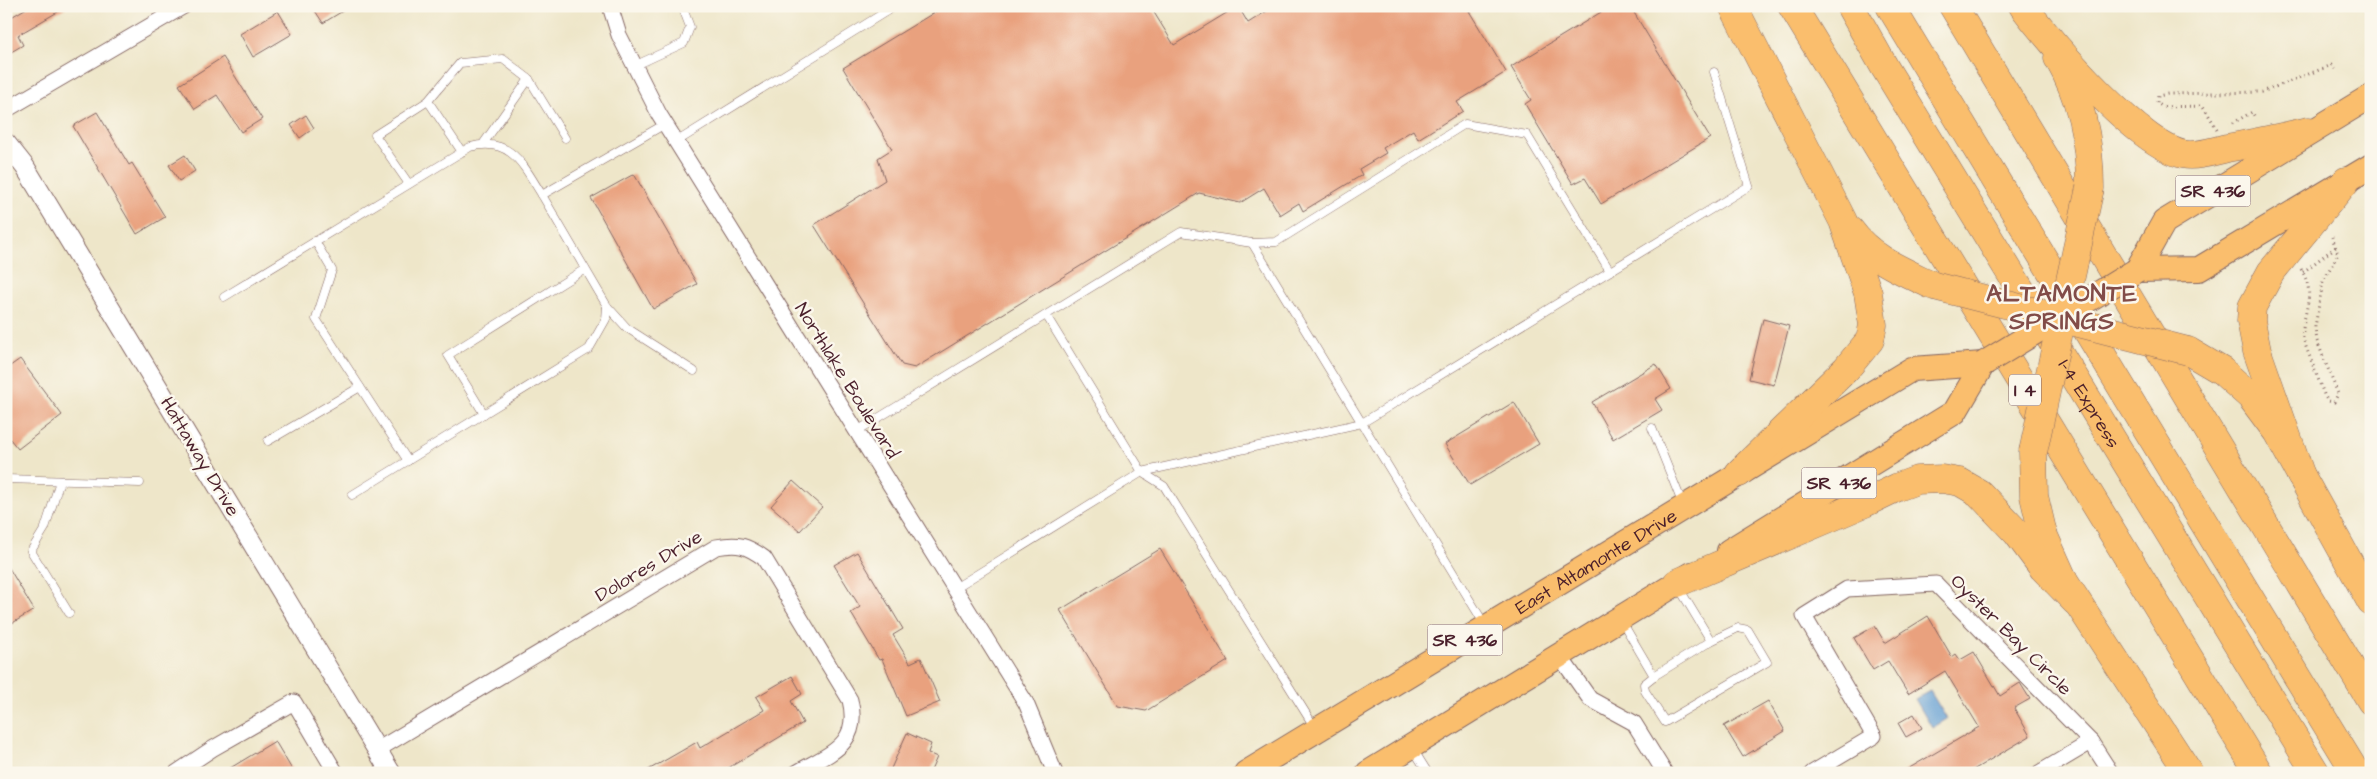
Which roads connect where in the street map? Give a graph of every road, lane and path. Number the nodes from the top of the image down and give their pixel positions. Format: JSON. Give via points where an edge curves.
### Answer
{"nodes":[{"id":1,"x":184,"y":6,"type":"edge"},
{"id":2,"x":610,"y":6,"type":"edge"},
{"id":3,"x":682,"y":6,"type":"edge"},
{"id":4,"x":895,"y":6,"type":"edge"},
{"id":5,"x":1733,"y":6,"type":"edge"},
{"id":6,"x":1792,"y":6,"type":"edge"},
{"id":7,"x":1850,"y":6,"type":"edge"},
{"id":8,"x":1890,"y":6,"type":"edge"},
{"id":9,"x":1953,"y":6,"type":"edge"},
{"id":10,"x":2023,"y":6,"type":"edge"},
{"id":11,"x":2044,"y":33,"type":"junction"},
{"id":12,"x":634,"y":66,"type":"junction"},
{"id":13,"x":1714,"y":72,"type":"dead end"},
{"id":14,"x":2337,"y":72,"type":"dead end"},
{"id":15,"x":529,"y":79,"type":"junction"},
{"id":16,"x":2371,"y":96,"type":"edge"},
{"id":17,"x":428,"y":101,"type":"junction"},
{"id":18,"x":6,"y":110,"type":"edge"},
{"id":19,"x":2256,"y":119,"type":"dead end"},
{"id":20,"x":665,"y":124,"type":"junction"},
{"id":21,"x":2227,"y":126,"type":"dead end"},
{"id":22,"x":2220,"y":132,"type":"dead end"},
{"id":23,"x":2309,"y":132,"type":"junction"},
{"id":24,"x":565,"y":138,"type":"dead end"},
{"id":25,"x":676,"y":142,"type":"junction"},
{"id":26,"x":6,"y":143,"type":"edge"},
{"id":27,"x":483,"y":144,"type":"junction"},
{"id":28,"x":462,"y":152,"type":"junction"},
{"id":29,"x":2371,"y":166,"type":"edge"},
{"id":30,"x":2346,"y":181,"type":"junction"},
{"id":31,"x":409,"y":184,"type":"junction"},
{"id":32,"x":542,"y":195,"type":"junction"},
{"id":33,"x":1843,"y":221,"type":"junction"},
{"id":34,"x":2332,"y":237,"type":"dead end"},
{"id":35,"x":315,"y":241,"type":"junction"},
{"id":36,"x":1252,"y":243,"type":"junction"},
{"id":37,"x":2337,"y":246,"type":"junction"},
{"id":38,"x":585,"y":269,"type":"junction"},
{"id":39,"x":2137,"y":270,"type":"junction"},
{"id":40,"x":1610,"y":271,"type":"junction"},
{"id":41,"x":224,"y":297,"type":"dead end"},
{"id":42,"x":607,"y":306,"type":"junction"},
{"id":43,"x":1046,"y":315,"type":"junction"},
{"id":44,"x":2060,"y":318,"type":"junction"},
{"id":45,"x":1983,"y":364,"type":"junction"},
{"id":46,"x":694,"y":371,"type":"dead end"},
{"id":47,"x":360,"y":387,"type":"junction"},
{"id":48,"x":484,"y":414,"type":"junction"},
{"id":49,"x":1362,"y":423,"type":"junction"},
{"id":50,"x":1652,"y":428,"type":"dead end"},
{"id":51,"x":857,"y":431,"type":"junction"},
{"id":52,"x":268,"y":440,"type":"dead end"},
{"id":53,"x":408,"y":461,"type":"junction"},
{"id":54,"x":1142,"y":472,"type":"junction"},
{"id":55,"x":1739,"y":473,"type":"junction"},
{"id":56,"x":2302,"y":476,"type":"junction"},
{"id":57,"x":6,"y":479,"type":"edge"},
{"id":58,"x":60,"y":481,"type":"junction"},
{"id":59,"x":140,"y":483,"type":"dead end"},
{"id":60,"x":352,"y":495,"type":"dead end"},
{"id":61,"x":1683,"y":507,"type":"junction"},
{"id":62,"x":1677,"y":583,"type":"junction"},
{"id":63,"x":955,"y":588,"type":"junction"},
{"id":64,"x":2075,"y":601,"type":"junction"},
{"id":65,"x":2371,"y":602,"type":"edge"},
{"id":66,"x":69,"y":613,"type":"dead end"},
{"id":67,"x":1620,"y":618,"type":"junction"},
{"id":68,"x":1486,"y":626,"type":"junction"},
{"id":69,"x":1711,"y":641,"type":"junction"},
{"id":70,"x":1559,"y":655,"type":"junction"},
{"id":71,"x":1654,"y":676,"type":"junction"},
{"id":72,"x":2371,"y":701,"type":"edge"},
{"id":73,"x":1316,"y":730,"type":"junction"},
{"id":74,"x":2091,"y":742,"type":"junction"},
{"id":75,"x":1411,"y":746,"type":"junction"},
{"id":76,"x":377,"y":750,"type":"junction"},
{"id":77,"x":176,"y":773,"type":"edge"},
{"id":78,"x":336,"y":773,"type":"edge"},
{"id":79,"x":391,"y":773,"type":"edge"},
{"id":80,"x":796,"y":773,"type":"edge"},
{"id":81,"x":1055,"y":773,"type":"edge"},
{"id":82,"x":1246,"y":773,"type":"edge"},
{"id":83,"x":1368,"y":773,"type":"edge"},
{"id":84,"x":1428,"y":773,"type":"edge"},
{"id":85,"x":1665,"y":773,"type":"edge"},
{"id":86,"x":1812,"y":773,"type":"edge"},
{"id":87,"x":2039,"y":773,"type":"edge"},
{"id":88,"x":2111,"y":773,"type":"edge"},
{"id":89,"x":2189,"y":773,"type":"edge"},
{"id":90,"x":2258,"y":773,"type":"edge"},
{"id":91,"x":2316,"y":773,"type":"edge"},
{"id":92,"x":2356,"y":773,"type":"edge"}],
"edges":[{"from":1,"to":18,"type":"street"},
{"from":2,"to":12,"type":"street","name":"Northlake Boulevard"},
{"from":3,"to":12,"type":"lane","via":[[690,27],[684,43]]},
{"from":4,"to":25,"type":"lane"},
{"from":5,"to":33,"type":"highway"},
{"from":6,"to":90,"type":"highway","number":"I 4"},
{"from":7,"to":91,"type":"highway","name":"I-4 Express","via":[[2127,467]]},
{"from":8,"to":92,"type":"highway","name":"I-4 Express"},
{"from":9,"to":72,"type":"highway"},
{"from":10,"to":11,"type":"highway"},
{"from":11,"to":23,"type":"highway","via":[[2132,124],[2156,144],[2172,151],[2188,155],[2207,154]]},
{"from":11,"to":44,"type":"highway","bridge":true,"via":[[2065,71],[2084,119],[2090,160],[2090,188]]},
{"from":12,"to":20,"type":"street","name":"Northlake Boulevard"},
{"from":13,"to":40,"type":"lane","via":[[1750,186]]},
{"from":14,"to":22,"type":"path","via":[[2332,65],[2262,92],[2158,96],[2157,103],[2163,107],[2203,106]]},
{"from":15,"to":17,"type":"lane","via":[[503,59],[460,63]]},
{"from":15,"to":24,"type":"lane"},
{"from":15,"to":27,"type":"lane"},
{"from":16,"to":23,"type":"main road","number":"SR 436"},
{"from":17,"to":28,"type":"lane"},
{"from":17,"to":31,"type":"lane","via":[[375,135]]},
{"from":19,"to":21,"type":"path","via":[[2252,112]]},
{"from":20,"to":25,"type":"street","name":"Northlake Boulevard"},
{"from":20,"to":32,"type":"lane"},
{"from":23,"to":39,"type":"main road","number":"SR 436","via":[[2164,222]]},
{"from":25,"to":51,"type":"street","name":"Northlake Boulevard"},
{"from":26,"to":76,"type":"street","name":"Hattaway Drive","via":[[30,176]]},
{"from":27,"to":28,"type":"lane"},
{"from":27,"to":32,"type":"lane","via":[[498,146],[512,153]]},
{"from":28,"to":31,"type":"lane"},
{"from":29,"to":30,"type":"main road","number":"SR 436"},
{"from":30,"to":39,"type":"main road","number":"SR 436","via":[[2199,269]]},
{"from":30,"to":56,"type":"highway","via":[[2271,272],[2252,307],[2251,321],[2257,352]]},
{"from":31,"to":35,"type":"lane"},
{"from":32,"to":38,"type":"lane"},
{"from":33,"to":44,"type":"highway","bridge":true,"via":[[1858,241],[1886,263],[1934,286]]},
{"from":33,"to":55,"type":"highway","via":[[1872,309],[1870,340],[1846,368]]},
{"from":34,"to":37,"type":"path"},
{"from":35,"to":41,"type":"lane"},
{"from":35,"to":47,"type":"lane","via":[[332,270],[316,319]]},
{"from":36,"to":40,"type":"lane","via":[[1276,242],[1465,124],[1527,135]]},
{"from":36,"to":43,"type":"lane","via":[[1181,232]]},
{"from":36,"to":49,"type":"lane"},
{"from":37,"to":37,"type":"path","via":[[2338,254],[2323,281],[2315,327],[2315,335],[2338,394],[2334,402],[2325,397],[2303,339],[2310,290],[2302,270]]},
{"from":38,"to":42,"type":"lane"},
{"from":38,"to":48,"type":"lane","via":[[448,355]]},
{"from":39,"to":44,"type":"main road","number":"SR 436","bridge":true},
{"from":40,"to":49,"type":"lane"},
{"from":42,"to":46,"type":"lane","via":[[627,328]]},
{"from":42,"to":48,"type":"lane","via":[[604,323],[589,349]]},
{"from":43,"to":51,"type":"lane"},
{"from":43,"to":54,"type":"lane"},
{"from":44,"to":45,"type":"main road","number":"SR 436","bridge":true},
{"from":44,"to":56,"type":"highway","bridge":true,"via":[[2188,351],[2222,371],[2251,397],[2277,432]]},
{"from":44,"to":64,"type":"highway","bridge":true,"via":[[2033,452],[2034,496],[2043,534]]},
{"from":45,"to":55,"type":"main road","number":"SR 436","via":[[1912,369]]},
{"from":45,"to":62,"type":"main road","number":"SR 436","via":[[1955,412]]},
{"from":47,"to":52,"type":"lane"},
{"from":47,"to":53,"type":"lane"},
{"from":48,"to":53,"type":"lane"},
{"from":49,"to":54,"type":"lane"},
{"from":49,"to":68,"type":"lane"},
{"from":50,"to":61,"type":"lane"},
{"from":51,"to":63,"type":"street","name":"Northlake Boulevard"},
{"from":53,"to":60,"type":"lane"},
{"from":54,"to":63,"type":"lane"},
{"from":54,"to":73,"type":"lane","via":[[1164,486]]},
{"from":55,"to":61,"type":"main road","name":"East Altamonte Drive","number":"SR 436"},
{"from":56,"to":65,"type":"highway"},
{"from":57,"to":58,"type":"lane"},
{"from":58,"to":59,"type":"lane"},
{"from":58,"to":66,"type":"lane","via":[[45,528],[31,551]]},
{"from":61,"to":68,"type":"main road","name":"East Altamonte Drive","number":"SR 436"},
{"from":62,"to":64,"type":"highway","via":[[1898,487],[1917,480],[1942,478],[1960,482],[1980,493]]},
{"from":62,"to":67,"type":"main road","number":"SR 436"},
{"from":62,"to":69,"type":"lane"},
{"from":63,"to":81,"type":"street","name":"Northlake Boulevard","via":[[1026,703]]},
{"from":64,"to":89,"type":"highway"},
{"from":67,"to":70,"type":"main road","number":"SR 436"},
{"from":67,"to":71,"type":"lane"},
{"from":68,"to":73,"type":"main road","name":"East Altamonte Drive","number":"SR 436"},
{"from":69,"to":71,"type":"lane"},
{"from":69,"to":71,"type":"lane","via":[[1738,628],[1748,630],[1766,662],[1665,722],[1644,691],[1644,684]]},
{"from":70,"to":75,"type":"main road","number":"SR 436"},
{"from":70,"to":85,"type":"street","via":[[1590,699],[1634,723]]},
{"from":73,"to":82,"type":"main road","name":"East Altamonte Drive","number":"SR 436"},
{"from":74,"to":86,"type":"street","name":"Oyster Bay Circle","via":[[1936,584],[1847,589],[1804,616],[1874,736]]},
{"from":74,"to":87,"type":"street"},
{"from":74,"to":88,"type":"street","name":"Oyster Bay Circle"},
{"from":75,"to":83,"type":"main road","number":"SR 436"},
{"from":75,"to":84,"type":"lane"},
{"from":76,"to":79,"type":"street","name":"Hattaway Drive"},
{"from":76,"to":80,"type":"street","name":"Dolores Drive","via":[[716,547],[734,544],[750,548],[764,558],[850,700],[854,717],[850,735],[837,748]]},
{"from":77,"to":78,"type":"street","via":[[294,702]]}]}
